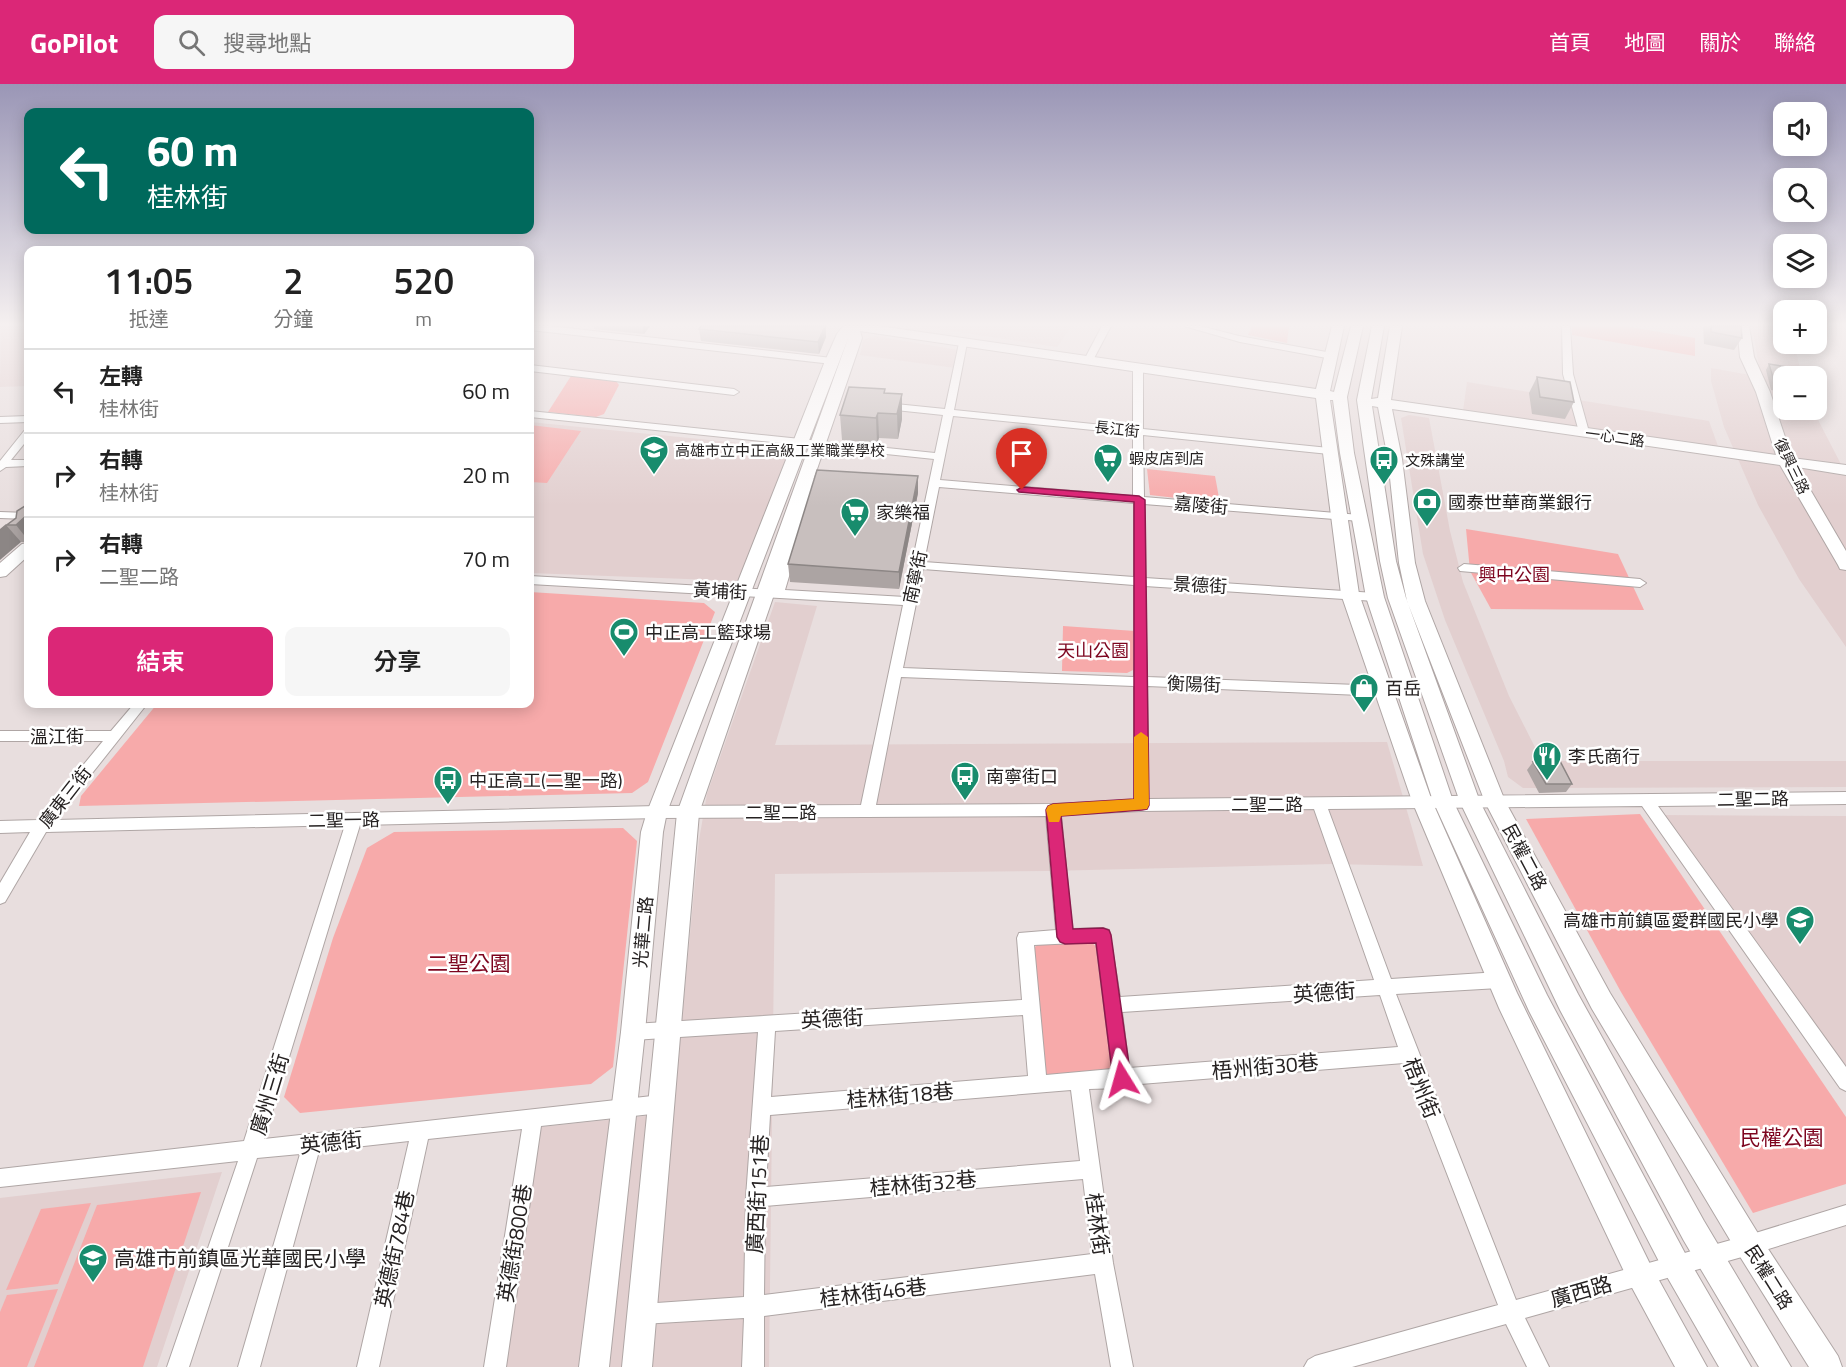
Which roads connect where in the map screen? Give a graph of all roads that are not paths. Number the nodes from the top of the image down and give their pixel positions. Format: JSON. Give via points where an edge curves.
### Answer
{"nodes":[{"id":1,"x":682,"y":386,"type":"edge"},
{"id":2,"x":827,"y":386,"type":"edge"},
{"id":3,"x":843,"y":386,"type":"edge"},
{"id":4,"x":954,"y":386,"type":"edge"},
{"id":5,"x":1138,"y":386,"type":"edge"},
{"id":6,"x":1268,"y":386,"type":"edge"},
{"id":7,"x":1331,"y":386,"type":"edge"},
{"id":8,"x":1332,"y":386,"type":"edge"},
{"id":9,"x":1375,"y":386,"type":"edge"},
{"id":10,"x":1379,"y":386,"type":"edge"},
{"id":11,"x":1571,"y":386,"type":"edge"},
{"id":12,"x":1760,"y":386,"type":"edge"},
{"id":13,"x":734,"y":392,"type":"dead end"},
{"id":14,"x":1331,"y":395,"type":"junction"},
{"id":15,"x":1374,"y":402,"type":"junction"},
{"id":16,"x":879,"y":406,"type":"edge"},
{"id":17,"x":949,"y":412,"type":"junction"},
{"id":18,"x":534,"y":414,"type":"edge"},
{"id":19,"x":24,"y":419,"type":"edge"},
{"id":20,"x":0,"y":420,"type":"edge"},
{"id":21,"x":1138,"y":432,"type":"junction"},
{"id":22,"x":1584,"y":432,"type":"junction"},
{"id":23,"x":24,"y":438,"type":"edge"},
{"id":24,"x":815,"y":444,"type":"junction"},
{"id":25,"x":1329,"y":451,"type":"junction"},
{"id":26,"x":940,"y":457,"type":"junction"},
{"id":27,"x":1786,"y":462,"type":"junction"},
{"id":28,"x":24,"y":463,"type":"edge"},
{"id":29,"x":1,"y":465,"type":"edge"},
{"id":30,"x":1846,"y":470,"type":"edge"},
{"id":31,"x":930,"y":486,"type":"junction"},
{"id":32,"x":1139,"y":500,"type":"junction"},
{"id":33,"x":0,"y":515,"type":"edge"},
{"id":34,"x":24,"y":516,"type":"edge"},
{"id":35,"x":773,"y":516,"type":"junction"},
{"id":36,"x":1349,"y":517,"type":"junction"},
{"id":37,"x":793,"y":518,"type":"junction"},
{"id":38,"x":24,"y":552,"type":"edge"},
{"id":39,"x":918,"y":565,"type":"junction"},
{"id":40,"x":1846,"y":565,"type":"edge"},
{"id":41,"x":1464,"y":568,"type":"dead end"},
{"id":42,"x":0,"y":572,"type":"edge"},
{"id":43,"x":534,"y":580,"type":"edge"},
{"id":44,"x":1140,"y":582,"type":"junction"},
{"id":45,"x":1640,"y":583,"type":"dead end"},
{"id":46,"x":744,"y":592,"type":"junction"},
{"id":47,"x":772,"y":594,"type":"junction"},
{"id":48,"x":1350,"y":594,"type":"junction"},
{"id":49,"x":1375,"y":597,"type":"junction"},
{"id":50,"x":910,"y":601,"type":"junction"},
{"id":51,"x":896,"y":672,"type":"junction"},
{"id":52,"x":1141,"y":682,"type":"junction"},
{"id":53,"x":1385,"y":691,"type":"junction"},
{"id":54,"x":138,"y":708,"type":"edge"},
{"id":55,"x":0,"y":736,"type":"edge"},
{"id":56,"x":114,"y":736,"type":"junction"},
{"id":57,"x":1846,"y":798,"type":"edge"},
{"id":58,"x":1646,"y":800,"type":"junction"},
{"id":59,"x":1432,"y":801,"type":"junction"},
{"id":60,"x":1470,"y":801,"type":"junction"},
{"id":61,"x":1495,"y":802,"type":"junction"},
{"id":62,"x":1319,"y":804,"type":"junction"},
{"id":63,"x":1142,"y":805,"type":"junction"},
{"id":64,"x":1053,"y":810,"type":"junction"},
{"id":65,"x":657,"y":812,"type":"junction"},
{"id":66,"x":867,"y":812,"type":"junction"},
{"id":67,"x":688,"y":813,"type":"junction"},
{"id":68,"x":354,"y":820,"type":"junction"},
{"id":69,"x":0,"y":827,"type":"edge"},
{"id":70,"x":41,"y":827,"type":"junction"},
{"id":71,"x":0,"y":897,"type":"edge"},
{"id":72,"x":1065,"y":937,"type":"junction"},
{"id":73,"x":1499,"y":980,"type":"junction"},
{"id":74,"x":1385,"y":988,"type":"junction"},
{"id":75,"x":1113,"y":1005,"type":"junction"},
{"id":76,"x":1031,"y":1007,"type":"junction"},
{"id":77,"x":767,"y":1022,"type":"junction"},
{"id":78,"x":668,"y":1030,"type":"junction"},
{"id":79,"x":633,"y":1032,"type":"junction"},
{"id":80,"x":1408,"y":1054,"type":"junction"},
{"id":81,"x":1122,"y":1079,"type":"junction"},
{"id":82,"x":1079,"y":1080,"type":"junction"},
{"id":83,"x":1846,"y":1082,"type":"edge"},
{"id":84,"x":1038,"y":1084,"type":"junction"},
{"id":85,"x":661,"y":1104,"type":"junction"},
{"id":86,"x":762,"y":1107,"type":"junction"},
{"id":87,"x":624,"y":1108,"type":"junction"},
{"id":88,"x":533,"y":1119,"type":"junction"},
{"id":89,"x":420,"y":1132,"type":"junction"},
{"id":90,"x":312,"y":1144,"type":"junction"},
{"id":91,"x":251,"y":1150,"type":"junction"},
{"id":92,"x":1091,"y":1169,"type":"junction"},
{"id":93,"x":0,"y":1178,"type":"edge"},
{"id":94,"x":756,"y":1197,"type":"junction"},
{"id":95,"x":1846,"y":1216,"type":"edge"},
{"id":96,"x":1749,"y":1245,"type":"junction"},
{"id":97,"x":1707,"y":1256,"type":"junction"},
{"id":98,"x":1103,"y":1263,"type":"junction"},
{"id":99,"x":1676,"y":1265,"type":"junction"},
{"id":100,"x":1640,"y":1274,"type":"junction"},
{"id":101,"x":753,"y":1307,"type":"junction"},
{"id":102,"x":1511,"y":1312,"type":"junction"},
{"id":103,"x":642,"y":1314,"type":"junction"},
{"id":104,"x":178,"y":1367,"type":"edge"},
{"id":105,"x":249,"y":1367,"type":"edge"},
{"id":106,"x":368,"y":1367,"type":"edge"},
{"id":107,"x":495,"y":1367,"type":"edge"},
{"id":108,"x":594,"y":1367,"type":"edge"},
{"id":109,"x":637,"y":1367,"type":"edge"},
{"id":110,"x":753,"y":1367,"type":"edge"},
{"id":111,"x":1122,"y":1367,"type":"edge"},
{"id":112,"x":1315,"y":1367,"type":"edge"},
{"id":113,"x":1539,"y":1367,"type":"edge"},
{"id":114,"x":1692,"y":1367,"type":"edge"},
{"id":115,"x":1736,"y":1367,"type":"edge"},
{"id":116,"x":1776,"y":1367,"type":"edge"},
{"id":117,"x":1827,"y":1367,"type":"edge"}],
"edges":[{"from":1,"to":13,"type":"street"},
{"from":2,"to":24,"type":"street","name":"光華二路"},
{"from":3,"to":24,"type":"street","name":"光華二路","via":[[839,402]]},
{"from":4,"to":17,"type":"street","name":"南寧街"},
{"from":5,"to":21,"type":"street"},
{"from":6,"to":14,"type":"street","name":"一心二路"},
{"from":7,"to":14,"type":"street"},
{"from":8,"to":14,"type":"street"},
{"from":9,"to":15,"type":"street","name":"民權二路"},
{"from":10,"to":15,"type":"street","name":"民權二路"},
{"from":11,"to":22,"type":"street"},
{"from":12,"to":27,"type":"street","name":"復興三路"},
{"from":14,"to":15,"type":"street","name":"一心二路"},
{"from":14,"to":25,"type":"street"},
{"from":14,"to":36,"type":"street","via":[[1347,453]]},
{"from":15,"to":22,"type":"street","name":"一心二路"},
{"from":15,"to":60,"type":"street","name":"民權二路","via":[[1388,561],[1397,598]]},
{"from":15,"to":61,"type":"street","name":"民權二路","via":[[1395,459],[1407,563],[1416,601]]},
{"from":16,"to":17,"type":"street","name":"長江街"},
{"from":17,"to":21,"type":"street","name":"長江街"},
{"from":17,"to":26,"type":"street","name":"南寧街"},
{"from":18,"to":24,"type":"street"},
{"from":19,"to":20,"type":"street"},
{"from":21,"to":25,"type":"street","name":"長江街"},
{"from":21,"to":32,"type":"street"},
{"from":22,"to":27,"type":"street","name":"一心二路"},
{"from":23,"to":29,"type":"street"},
{"from":24,"to":26,"type":"street"},
{"from":24,"to":35,"type":"street","name":"光華二路"},
{"from":24,"to":37,"type":"street","name":"光華二路"},
{"from":24,"to":47,"type":"street","via":[[818,481]]},
{"from":25,"to":36,"type":"street"},
{"from":26,"to":31,"type":"street","name":"南寧街"},
{"from":27,"to":30,"type":"street","name":"一心二路"},
{"from":27,"to":40,"type":"street","name":"復興三路"},
{"from":28,"to":29,"type":"street"},
{"from":31,"to":32,"type":"street","name":"嘉陵街"},
{"from":31,"to":39,"type":"street","name":"南寧街"},
{"from":32,"to":36,"type":"street","name":"嘉陵街"},
{"from":32,"to":44,"type":"street"},
{"from":33,"to":34,"type":"street"},
{"from":35,"to":37,"type":"street"},
{"from":35,"to":46,"type":"street","name":"光華二路"},
{"from":36,"to":48,"type":"street"},
{"from":36,"to":49,"type":"street"},
{"from":37,"to":47,"type":"street","name":"光華二路"},
{"from":38,"to":42,"type":"street"},
{"from":39,"to":44,"type":"street","name":"景德街"},
{"from":39,"to":50,"type":"street","name":"南寧街"},
{"from":41,"to":45,"type":"street"},
{"from":43,"to":46,"type":"street","name":"黃埔街"},
{"from":44,"to":48,"type":"street","name":"景德街"},
{"from":44,"to":52,"type":"street"},
{"from":46,"to":47,"type":"street","name":"黃埔街"},
{"from":46,"to":65,"type":"street","name":"光華二路"},
{"from":47,"to":50,"type":"street","name":"黃埔街"},
{"from":47,"to":67,"type":"street","name":"光華二路"},
{"from":48,"to":49,"type":"street","name":"景德街"},
{"from":48,"to":53,"type":"street"},
{"from":49,"to":59,"type":"street"},
{"from":50,"to":51,"type":"street","name":"南寧街"},
{"from":51,"to":52,"type":"street","name":"衡陽街"},
{"from":51,"to":66,"type":"street","name":"南寧街"},
{"from":52,"to":53,"type":"street","name":"衡陽街"},
{"from":52,"to":63,"type":"street"},
{"from":53,"to":59,"type":"street"},
{"from":54,"to":56,"type":"street","name":"廣東三街"},
{"from":55,"to":56,"type":"street","name":"溫江街"},
{"from":56,"to":70,"type":"street","name":"廣東三街"},
{"from":57,"to":58,"type":"street","name":"二聖二路"},
{"from":58,"to":61,"type":"street","name":"二聖二路"},
{"from":58,"to":83,"type":"street"},
{"from":59,"to":60,"type":"street","name":"二聖二路"},
{"from":59,"to":62,"type":"street","name":"二聖二路"},
{"from":59,"to":73,"type":"street"},
{"from":59,"to":99,"type":"street"},
{"from":60,"to":61,"type":"street","name":"二聖二路"},
{"from":60,"to":97,"type":"street","name":"民權二路","via":[[1569,1002]]},
{"from":61,"to":96,"type":"street","name":"民權二路","via":[[1601,1001]]},
{"from":62,"to":63,"type":"street","name":"二聖二路"},
{"from":62,"to":74,"type":"street","name":"梧州街"},
{"from":63,"to":64,"type":"street","name":"二聖二路"},
{"from":64,"to":66,"type":"street","name":"二聖二路"},
{"from":64,"to":72,"type":"street"},
{"from":65,"to":67,"type":"street","name":"二聖一路"},
{"from":65,"to":68,"type":"street","name":"二聖一路"},
{"from":65,"to":79,"type":"street","name":"光華二路"},
{"from":66,"to":67,"type":"street","name":"二聖二路"},
{"from":67,"to":78,"type":"street","name":"光華二路"},
{"from":68,"to":70,"type":"street","name":"二聖一路"},
{"from":68,"to":91,"type":"street","name":"廣州三街"},
{"from":69,"to":70,"type":"street","name":"二聖一路"},
{"from":70,"to":71,"type":"street","name":"廣東三街"},
{"from":72,"to":75,"type":"street","via":[[1103,935]]},
{"from":72,"to":76,"type":"street","via":[[1025,938]]},
{"from":73,"to":74,"type":"street","name":"英德街"},
{"from":73,"to":100,"type":"street"},
{"from":74,"to":75,"type":"street","name":"英德街"},
{"from":74,"to":80,"type":"street","name":"梧州街"},
{"from":75,"to":81,"type":"street"},
{"from":76,"to":77,"type":"street","name":"英德街"},
{"from":76,"to":84,"type":"street"},
{"from":77,"to":78,"type":"street","name":"英德街"},
{"from":77,"to":86,"type":"street","name":"廣西街151巷"},
{"from":78,"to":79,"type":"street","name":"英德街"},
{"from":78,"to":85,"type":"street","name":"光華二路"},
{"from":79,"to":87,"type":"street","name":"光華二路"},
{"from":80,"to":81,"type":"street","name":"梧州街30巷"},
{"from":80,"to":102,"type":"street","name":"梧州街"},
{"from":81,"to":82,"type":"street"},
{"from":82,"to":84,"type":"street"},
{"from":82,"to":92,"type":"street","name":"桂林街"},
{"from":84,"to":86,"type":"street","name":"桂林街18巷"},
{"from":85,"to":87,"type":"street","name":"英德街"},
{"from":85,"to":103,"type":"street","name":"光華二路"},
{"from":86,"to":94,"type":"street","name":"廣西街151巷"},
{"from":87,"to":88,"type":"street","name":"英德街"},
{"from":87,"to":108,"type":"street","name":"光華二路"},
{"from":88,"to":89,"type":"street","name":"英德街"},
{"from":88,"to":107,"type":"street","name":"英德街800巷"},
{"from":89,"to":90,"type":"street","name":"英德街"},
{"from":89,"to":106,"type":"street","name":"英德街784巷"},
{"from":90,"to":91,"type":"street","name":"英德街"},
{"from":90,"to":105,"type":"street"},
{"from":91,"to":93,"type":"street","name":"英德街"},
{"from":91,"to":104,"type":"street","name":"廣州三街"},
{"from":92,"to":94,"type":"street","name":"桂林街32巷"},
{"from":92,"to":98,"type":"street","name":"桂林街"},
{"from":94,"to":101,"type":"street","name":"廣西街151巷"},
{"from":95,"to":96,"type":"street","name":"廣西路"},
{"from":96,"to":97,"type":"street","name":"廣西路"},
{"from":96,"to":117,"type":"street","name":"民權二路"},
{"from":97,"to":99,"type":"street","name":"廣西路"},
{"from":97,"to":116,"type":"street","name":"民權二路"},
{"from":98,"to":101,"type":"street","name":"桂林街46巷"},
{"from":98,"to":111,"type":"street","name":"桂林街"},
{"from":99,"to":100,"type":"street","name":"廣西路"},
{"from":99,"to":115,"type":"street"},
{"from":100,"to":102,"type":"street","name":"廣西路"},
{"from":100,"to":114,"type":"street"},
{"from":101,"to":103,"type":"street","name":"桂林街46巷"},
{"from":101,"to":110,"type":"street","name":"廣西街151巷"},
{"from":102,"to":112,"type":"street","name":"廣西路"},
{"from":102,"to":113,"type":"street","name":"梧州街"},
{"from":103,"to":109,"type":"street","name":"光華二路"}]}
